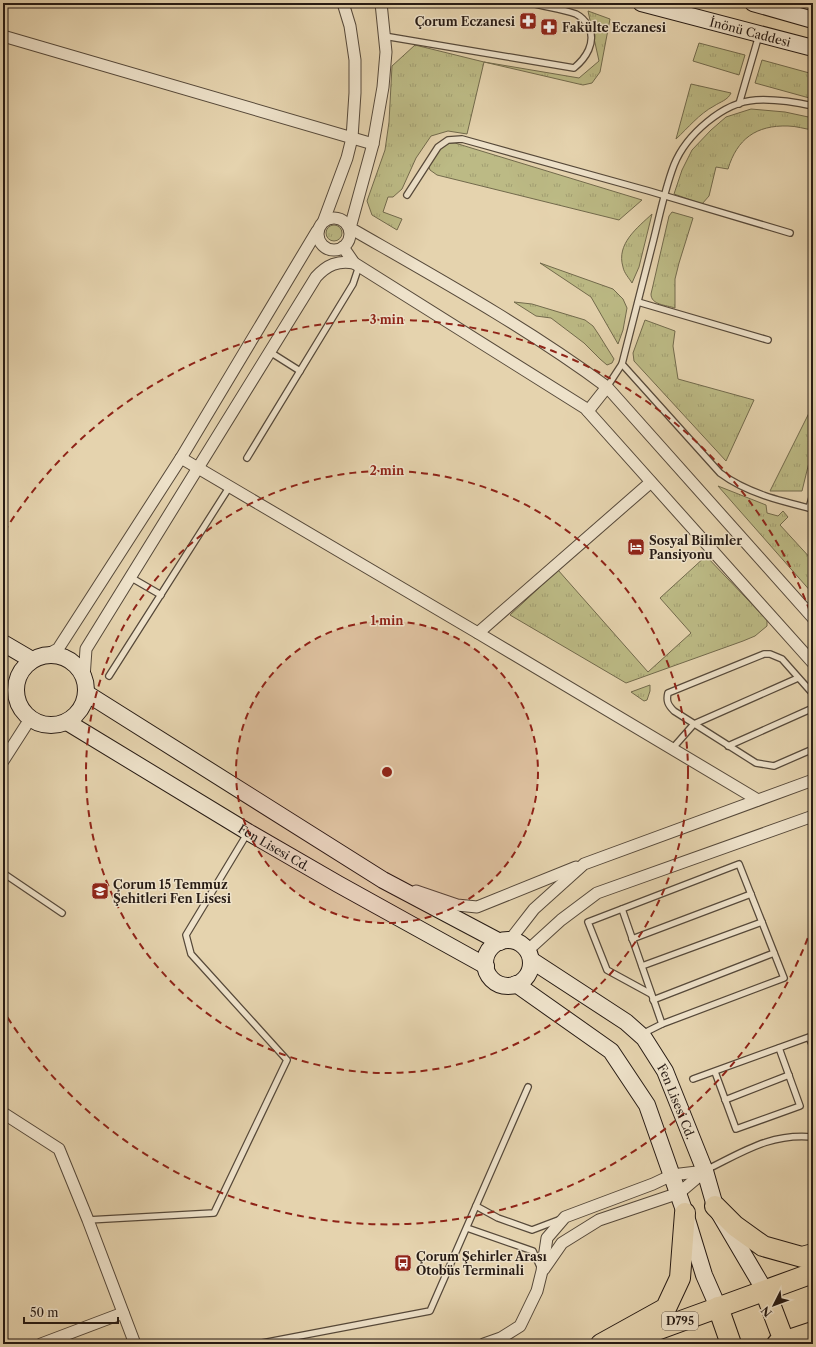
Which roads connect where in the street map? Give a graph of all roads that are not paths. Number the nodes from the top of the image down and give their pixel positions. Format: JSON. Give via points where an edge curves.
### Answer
{"nodes":[{"id":1,"x":342,"y":3,"type":"edge"},
{"id":2,"x":381,"y":3,"type":"edge"},
{"id":3,"x":531,"y":3,"type":"edge"},
{"id":4,"x":641,"y":3,"type":"edge"},
{"id":5,"x":753,"y":3,"type":"edge"},
{"id":6,"x":769,"y":5,"type":"edge"},
{"id":7,"x":813,"y":20,"type":"edge"},
{"id":8,"x":759,"y":33,"type":"junction"},
{"id":9,"x":3,"y":36,"type":"edge"},
{"id":10,"x":384,"y":36,"type":"junction"},
{"id":11,"x":813,"y":48,"type":"edge"},
{"id":12,"x":739,"y":104,"type":"junction"},
{"id":13,"x":813,"y":106,"type":"edge"},
{"id":14,"x":352,"y":138,"type":"junction"},
{"id":15,"x":373,"y":144,"type":"junction"},
{"id":16,"x":407,"y":195,"type":"dead end"},
{"id":17,"x":665,"y":195,"type":"junction"},
{"id":18,"x":324,"y":220,"type":"junction"},
{"id":19,"x":350,"y":228,"type":"junction"},
{"id":20,"x":317,"y":231,"type":"junction"},
{"id":21,"x":790,"y":233,"type":"dead end"},
{"id":22,"x":340,"y":249,"type":"junction"},
{"id":23,"x":357,"y":264,"type":"junction"},
{"id":24,"x":328,"y":266,"type":"junction"},
{"id":25,"x":638,"y":302,"type":"junction"},
{"id":26,"x":768,"y":340,"type":"dead end"},
{"id":27,"x":270,"y":352,"type":"junction"},
{"id":28,"x":622,"y":364,"type":"junction"},
{"id":29,"x":300,"y":370,"type":"junction"},
{"id":30,"x":608,"y":387,"type":"junction"},
{"id":31,"x":588,"y":411,"type":"junction"},
{"id":32,"x":181,"y":458,"type":"junction"},
{"id":33,"x":247,"y":458,"type":"dead end"},
{"id":34,"x":199,"y":467,"type":"junction"},
{"id":35,"x":651,"y":482,"type":"junction"},
{"id":36,"x":230,"y":486,"type":"junction"},
{"id":37,"x":813,"y":494,"type":"edge"},
{"id":38,"x":811,"y":509,"type":"edge"},
{"id":39,"x":130,"y":577,"type":"junction"},
{"id":40,"x":161,"y":595,"type":"junction"},
{"id":41,"x":813,"y":618,"type":"edge"},
{"id":42,"x":478,"y":633,"type":"junction"},
{"id":43,"x":3,"y":643,"type":"edge"},
{"id":44,"x":39,"y":658,"type":"junction"},
{"id":45,"x":813,"y":663,"type":"edge"},
{"id":46,"x":109,"y":676,"type":"dead end"},
{"id":47,"x":798,"y":678,"type":"junction"},
{"id":48,"x":85,"y":685,"type":"junction"},
{"id":49,"x":9,"y":687,"type":"edge"},
{"id":50,"x":813,"y":694,"type":"edge"},
{"id":51,"x":813,"y":708,"type":"edge"},
{"id":52,"x":30,"y":719,"type":"junction"},
{"id":53,"x":67,"y":722,"type":"junction"},
{"id":54,"x":694,"y":724,"type":"junction"},
{"id":55,"x":728,"y":746,"type":"junction"},
{"id":56,"x":672,"y":749,"type":"junction"},
{"id":57,"x":813,"y":749,"type":"edge"},
{"id":58,"x":3,"y":761,"type":"edge"},
{"id":59,"x":813,"y":780,"type":"edge"},
{"id":60,"x":758,"y":800,"type":"junction"},
{"id":61,"x":813,"y":816,"type":"edge"},
{"id":62,"x":248,"y":832,"type":"junction"},
{"id":63,"x":584,"y":864,"type":"junction"},
{"id":64,"x":3,"y":873,"type":"edge"},
{"id":65,"x":383,"y":880,"type":"junction"},
{"id":66,"x":751,"y":894,"type":"junction"},
{"id":67,"x":622,"y":909,"type":"junction"},
{"id":68,"x":62,"y":913,"type":"dead end"},
{"id":69,"x":762,"y":922,"type":"junction"},
{"id":70,"x":632,"y":939,"type":"junction"},
{"id":71,"x":505,"y":941,"type":"junction"},
{"id":72,"x":774,"y":954,"type":"junction"},
{"id":73,"x":529,"y":955,"type":"junction"},
{"id":74,"x":486,"y":966,"type":"junction"},
{"id":75,"x":642,"y":966,"type":"junction"},
{"id":76,"x":516,"y":984,"type":"junction"},
{"id":77,"x":651,"y":994,"type":"junction"},
{"id":78,"x":653,"y":1000,"type":"junction"},
{"id":79,"x":662,"y":1024,"type":"junction"},
{"id":80,"x":641,"y":1035,"type":"junction"},
{"id":81,"x":813,"y":1047,"type":"edge"},
{"id":82,"x":779,"y":1048,"type":"junction"},
{"id":83,"x":715,"y":1072,"type":"junction"},
{"id":84,"x":789,"y":1075,"type":"junction"},
{"id":85,"x":693,"y":1080,"type":"dead end"},
{"id":86,"x":528,"y":1087,"type":"dead end"},
{"id":87,"x":725,"y":1100,"type":"junction"},
{"id":88,"x":3,"y":1113,"type":"edge"},
{"id":89,"x":813,"y":1137,"type":"edge"},
{"id":90,"x":705,"y":1171,"type":"junction"},
{"id":91,"x":672,"y":1175,"type":"junction"},
{"id":92,"x":679,"y":1193,"type":"junction"},
{"id":93,"x":476,"y":1206,"type":"junction"},
{"id":94,"x":715,"y":1206,"type":"junction"},
{"id":95,"x":685,"y":1213,"type":"junction"},
{"id":96,"x":565,"y":1217,"type":"junction"},
{"id":97,"x":88,"y":1220,"type":"junction"},
{"id":98,"x":467,"y":1228,"type":"junction"},
{"id":99,"x":813,"y":1254,"type":"edge"},
{"id":100,"x":542,"y":1271,"type":"junction"},
{"id":101,"x":813,"y":1273,"type":"edge"},
{"id":102,"x":765,"y":1291,"type":"junction"},
{"id":103,"x":718,"y":1307,"type":"junction"},
{"id":104,"x":123,"y":1313,"type":"junction"},
{"id":105,"x":813,"y":1332,"type":"edge"},
{"id":106,"x":782,"y":1343,"type":"edge"},
{"id":107,"x":40,"y":1344,"type":"edge"},
{"id":108,"x":135,"y":1344,"type":"edge"},
{"id":109,"x":257,"y":1344,"type":"edge"},
{"id":110,"x":484,"y":1344,"type":"edge"},
{"id":111,"x":601,"y":1344,"type":"edge"},
{"id":112,"x":618,"y":1344,"type":"edge"},
{"id":113,"x":731,"y":1344,"type":"edge"}],
"edges":[{"from":1,"to":14,"type":"street","via":[[350,26],[355,60]]},
{"from":2,"to":10,"type":"street"},
{"from":3,"to":10,"type":"lane","via":[[576,14],[588,25],[591,35],[590,47],[584,59],[574,68]]},
{"from":4,"to":8,"type":"street","name":"İnönü Caddesi"},
{"from":5,"to":6,"type":"street"},
{"from":6,"to":7,"type":"street"},
{"from":8,"to":11,"type":"street","name":"İnönü Caddesi"},
{"from":8,"to":12,"type":"lane"},
{"from":9,"to":14,"type":"street"},
{"from":10,"to":15,"type":"street","via":[[386,52],[383,86]]},
{"from":12,"to":13,"type":"lane","via":[[755,100]]},
{"from":12,"to":17,"type":"lane","via":[[719,113],[692,136],[675,164]]},
{"from":14,"to":15,"type":"street"},
{"from":14,"to":18,"type":"street"},
{"from":15,"to":19,"type":"street"},
{"from":16,"to":17,"type":"lane","via":[[438,147],[448,140],[462,139]]},
{"from":17,"to":21,"type":"lane"},
{"from":17,"to":25,"type":"lane"},
{"from":18,"to":19,"type":"street","via":[[338,218]]},
{"from":18,"to":20,"type":"street"},
{"from":19,"to":22,"type":"street","via":[[350,239]]},
{"from":19,"to":30,"type":"street","via":[[571,359]]},
{"from":20,"to":22,"type":"street","via":[[319,242],[323,246],[328,249]]},
{"from":20,"to":32,"type":"street"},
{"from":22,"to":23,"type":"street"},
{"from":22,"to":24,"type":"street"},
{"from":23,"to":24,"type":"street","via":[[347,261]]},
{"from":23,"to":29,"type":"lane","via":[[353,284]]},
{"from":23,"to":31,"type":"street"},
{"from":24,"to":27,"type":"street","via":[[316,277]]},
{"from":25,"to":26,"type":"lane"},
{"from":25,"to":28,"type":"lane"},
{"from":27,"to":29,"type":"lane"},
{"from":27,"to":34,"type":"street"},
{"from":28,"to":30,"type":"lane"},
{"from":28,"to":38,"type":"lane","via":[[720,473],[748,490]]},
{"from":29,"to":33,"type":"lane"},
{"from":30,"to":31,"type":"street"},
{"from":30,"to":41,"type":"street"},
{"from":31,"to":35,"type":"street"},
{"from":32,"to":34,"type":"street"},
{"from":32,"to":44,"type":"street","via":[[58,649]]},
{"from":34,"to":36,"type":"street"},
{"from":34,"to":39,"type":"street"},
{"from":35,"to":42,"type":"street"},
{"from":35,"to":45,"type":"street"},
{"from":36,"to":40,"type":"lane"},
{"from":36,"to":42,"type":"street"},
{"from":37,"to":38,"type":"lane"},
{"from":39,"to":40,"type":"lane"},
{"from":39,"to":48,"type":"street","via":[[86,649]]},
{"from":40,"to":46,"type":"lane"},
{"from":42,"to":56,"type":"street"},
{"from":43,"to":44,"type":"street"},
{"from":44,"to":48,"type":"street","via":[[62,657],[75,665]]},
{"from":44,"to":49,"type":"street","via":[[20,673]]},
{"from":47,"to":50,"type":"lane"},
{"from":47,"to":54,"type":"lane"},
{"from":47,"to":54,"type":"lane","via":[[782,659],[764,654],[668,693],[666,699],[669,706]]},
{"from":48,"to":53,"type":"street","via":[[80,710]]},
{"from":48,"to":65,"type":"street"},
{"from":49,"to":52,"type":"street","via":[[18,705]]},
{"from":51,"to":55,"type":"lane"},
{"from":52,"to":53,"type":"street","via":[[39,724],[53,726]]},
{"from":52,"to":58,"type":"street"},
{"from":53,"to":62,"type":"street","name":"Fen Lisesi Cd."},
{"from":54,"to":55,"type":"lane"},
{"from":54,"to":56,"type":"lane"},
{"from":55,"to":57,"type":"lane","via":[[756,764],[768,766],[774,766]]},
{"from":56,"to":60,"type":"street"},
{"from":59,"to":60,"type":"street"},
{"from":60,"to":63,"type":"street"},
{"from":61,"to":73,"type":"street","via":[[597,893],[561,920]]},
{"from":62,"to":74,"type":"street","name":"Fen Lisesi Cd."},
{"from":62,"to":97,"type":"lane","via":[[186,935],[191,954],[287,1060],[214,1213]]},
{"from":63,"to":65,"type":"street","via":[[477,907],[457,905]]},
{"from":63,"to":71,"type":"street","via":[[534,909]]},
{"from":64,"to":68,"type":"lane"},
{"from":65,"to":71,"type":"street"},
{"from":66,"to":67,"type":"lane","via":[[739,864]]},
{"from":66,"to":69,"type":"lane"},
{"from":66,"to":70,"type":"lane"},
{"from":67,"to":70,"type":"lane"},
{"from":67,"to":77,"type":"lane","via":[[588,922],[607,970]]},
{"from":69,"to":72,"type":"lane"},
{"from":69,"to":75,"type":"lane"},
{"from":70,"to":75,"type":"lane"},
{"from":71,"to":73,"type":"street","via":[[517,942]]},
{"from":71,"to":74,"type":"street","via":[[489,951]]},
{"from":72,"to":78,"type":"lane"},
{"from":72,"to":79,"type":"lane","via":[[784,978]]},
{"from":73,"to":76,"type":"street","via":[[528,975]]},
{"from":73,"to":80,"type":"street","name":"Fen Lisesi Cd."},
{"from":74,"to":76,"type":"street","via":[[491,978],[497,983],[510,986]]},
{"from":75,"to":77,"type":"lane"},
{"from":76,"to":91,"type":"street","via":[[611,1050],[647,1105]]},
{"from":77,"to":78,"type":"lane"},
{"from":78,"to":79,"type":"lane"},
{"from":79,"to":80,"type":"lane"},
{"from":80,"to":90,"type":"street","name":"Fen Lisesi Cd.","via":[[656,1054],[665,1072]]},
{"from":81,"to":82,"type":"lane","via":[[809,1038]]},
{"from":82,"to":83,"type":"lane"},
{"from":82,"to":84,"type":"lane"},
{"from":83,"to":85,"type":"lane"},
{"from":83,"to":87,"type":"lane"},
{"from":84,"to":87,"type":"lane"},
{"from":84,"to":87,"type":"lane","via":[[800,1106],[736,1129]]},
{"from":86,"to":93,"type":"lane"},
{"from":88,"to":97,"type":"street","via":[[59,1149]]},
{"from":89,"to":90,"type":"lane","via":[[781,1138],[760,1143]]},
{"from":90,"to":91,"type":"street"},
{"from":90,"to":92,"type":"street"},
{"from":90,"to":94,"type":"street","name":"Fen Lisesi Cd."},
{"from":91,"to":92,"type":"street"},
{"from":91,"to":96,"type":"street"},
{"from":92,"to":95,"type":"street"},
{"from":92,"to":100,"type":"street","via":[[599,1220],[562,1243]]},
{"from":93,"to":96,"type":"lane","via":[[498,1218],[532,1230]]},
{"from":93,"to":98,"type":"lane"},
{"from":94,"to":99,"type":"highway","via":[[735,1226],[763,1246],[802,1257]]},
{"from":94,"to":102,"type":"street","name":"Fen Lisesi Cd."},
{"from":95,"to":103,"type":"street","via":[[704,1275]]},
{"from":95,"to":111,"type":"highway","via":[[680,1278],[666,1308]]},
{"from":96,"to":100,"type":"street","via":[[547,1238]]},
{"from":97,"to":104,"type":"street"},
{"from":98,"to":100,"type":"lane","via":[[533,1251]]},
{"from":98,"to":109,"type":"lane","via":[[430,1311]]},
{"from":100,"to":110,"type":"street","via":[[537,1291],[520,1326],[502,1338]]},
{"from":101,"to":102,"type":"highway","number":"D795"},
{"from":102,"to":103,"type":"highway","number":"D795"},
{"from":102,"to":106,"type":"highway"},
{"from":103,"to":112,"type":"highway","number":"D795"},
{"from":103,"to":113,"type":"highway"},
{"from":104,"to":107,"type":"street"},
{"from":104,"to":108,"type":"street"},
{"from":105,"to":106,"type":"highway"}]}
